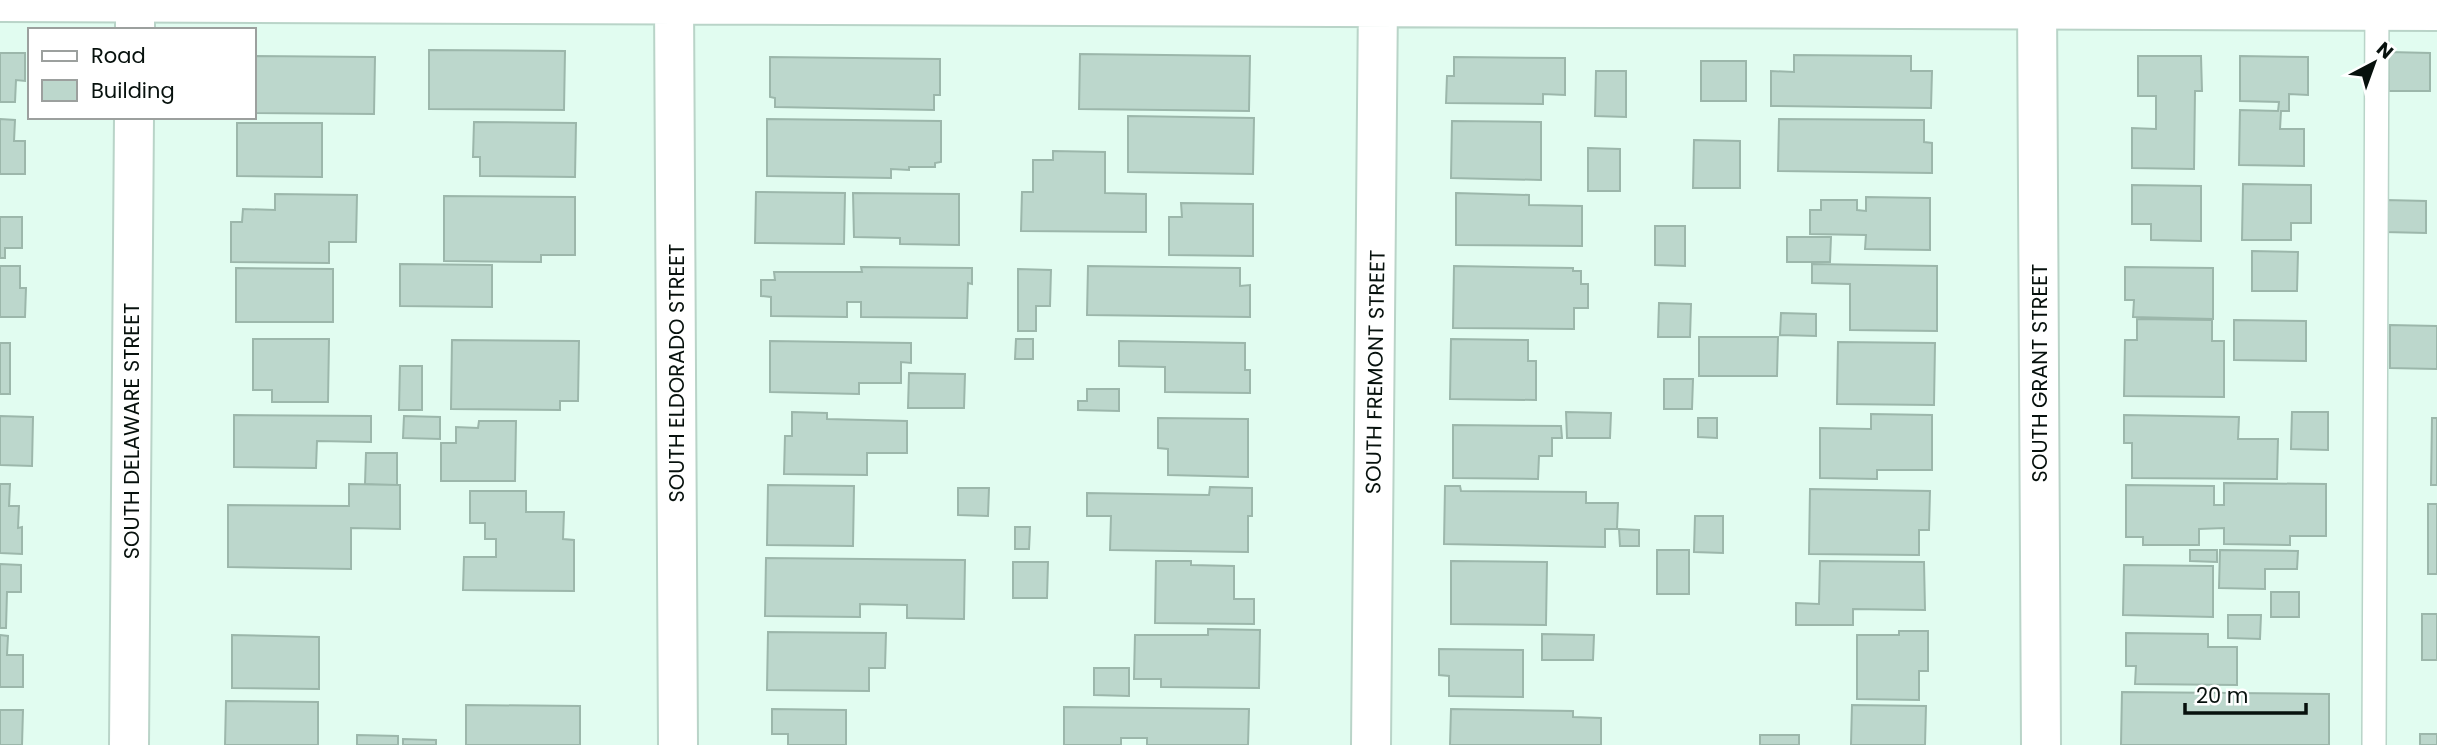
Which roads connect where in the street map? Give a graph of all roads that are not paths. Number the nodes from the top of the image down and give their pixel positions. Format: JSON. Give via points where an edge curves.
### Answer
{"nodes":[{"id":1,"x":0,"y":2,"type":"edge"},
{"id":2,"x":674,"y":2,"type":"edge"},
{"id":3,"x":1378,"y":4,"type":"edge"},
{"id":4,"x":2037,"y":5,"type":"edge"},
{"id":5,"x":2377,"y":5,"type":"edge"},
{"id":6,"x":135,"y":11,"type":"edge"},
{"id":7,"x":2437,"y":11,"type":"edge"},
{"id":8,"x":134,"y":119,"type":"edge"},
{"id":9,"x":129,"y":745,"type":"edge"},
{"id":10,"x":678,"y":745,"type":"edge"},
{"id":11,"x":1371,"y":745,"type":"edge"},
{"id":12,"x":2041,"y":745,"type":"edge"},
{"id":13,"x":2374,"y":745,"type":"edge"}],
"edges":[{"from":1,"to":6,"type":"street"},
{"from":2,"to":3,"type":"street"},
{"from":2,"to":6,"type":"street"},
{"from":2,"to":10,"type":"street","name":"SOUTH ELDORADO STREET"},
{"from":3,"to":4,"type":"street"},
{"from":3,"to":11,"type":"street","name":"SOUTH FREMONT STREET"},
{"from":4,"to":5,"type":"street"},
{"from":4,"to":12,"type":"street","name":"SOUTH GRANT STREET"},
{"from":5,"to":7,"type":"street"},
{"from":5,"to":13,"type":"lane"},
{"from":8,"to":9,"type":"street","name":"SOUTH DELAWARE STREET"}]}
